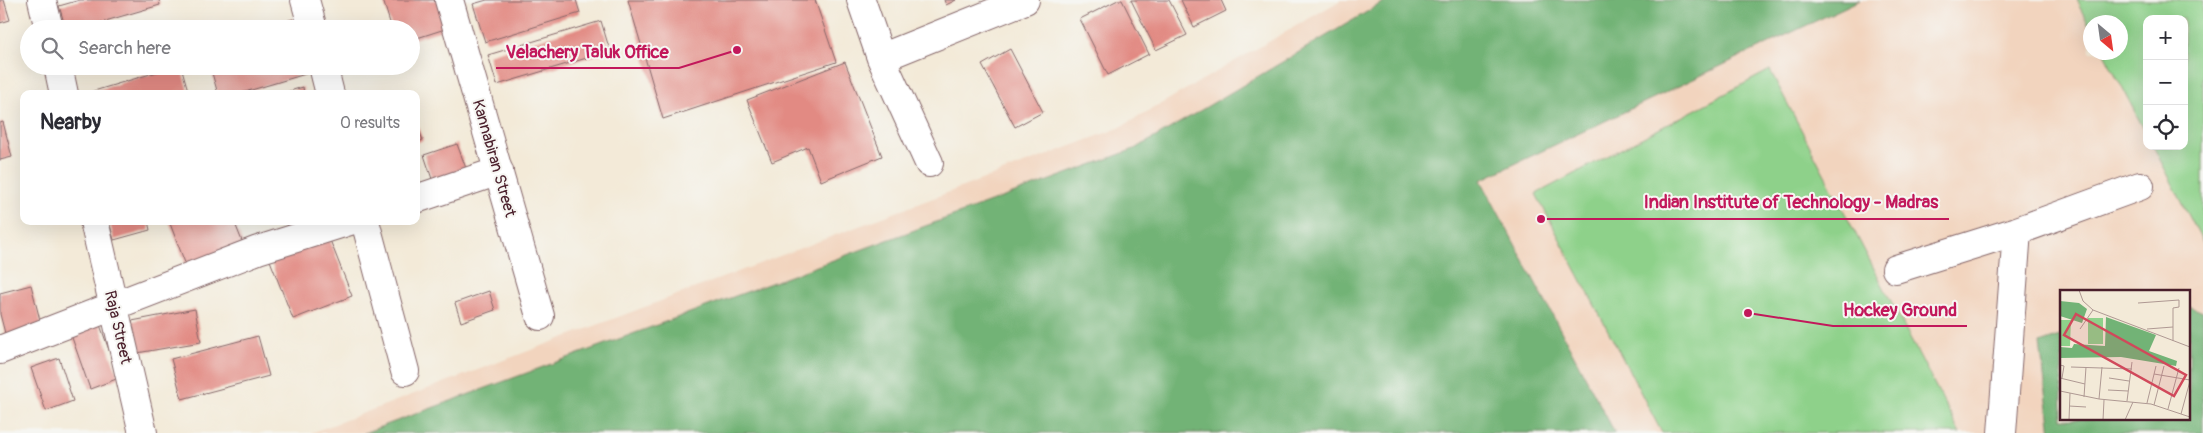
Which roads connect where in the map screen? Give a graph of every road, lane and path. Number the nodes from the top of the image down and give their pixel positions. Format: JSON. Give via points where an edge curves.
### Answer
{"nodes":[{"id":1,"x":42,"y":0,"type":"edge"},
{"id":2,"x":305,"y":0,"type":"edge"},
{"id":3,"x":450,"y":0,"type":"edge"},
{"id":4,"x":861,"y":0,"type":"edge"},
{"id":5,"x":1025,"y":0,"type":"edge"},
{"id":6,"x":47,"y":20,"type":"edge"},
{"id":7,"x":311,"y":20,"type":"edge"},
{"id":8,"x":881,"y":58,"type":"junction"},
{"id":9,"x":60,"y":75,"type":"edge"},
{"id":10,"x":325,"y":75,"type":"edge"},
{"id":11,"x":63,"y":90,"type":"edge"},
{"id":12,"x":329,"y":90,"type":"edge"},
{"id":13,"x":929,"y":163,"type":"dead end"},
{"id":14,"x":499,"y":170,"type":"junction"},
{"id":15,"x":2140,"y":186,"type":"dead end"},
{"id":16,"x":420,"y":198,"type":"edge"},
{"id":17,"x":95,"y":225,"type":"edge"},
{"id":18,"x":337,"y":225,"type":"edge"},
{"id":19,"x":366,"y":225,"type":"edge"},
{"id":20,"x":2017,"y":231,"type":"junction"},
{"id":21,"x":1896,"y":269,"type":"dead end"},
{"id":22,"x":114,"y":306,"type":"junction"},
{"id":23,"x":540,"y":316,"type":"dead end"},
{"id":24,"x":0,"y":350,"type":"edge"},
{"id":25,"x":405,"y":371,"type":"dead end"},
{"id":26,"x":143,"y":433,"type":"edge"},
{"id":27,"x":2002,"y":433,"type":"edge"}],
"edges":[{"from":1,"to":6,"type":"street"},
{"from":2,"to":7,"type":"street"},
{"from":3,"to":14,"type":"street","name":"Kannabiran Street"},
{"from":4,"to":8,"type":"street"},
{"from":5,"to":8,"type":"street"},
{"from":8,"to":13,"type":"street"},
{"from":9,"to":11,"type":"street"},
{"from":10,"to":12,"type":"street"},
{"from":14,"to":16,"type":"street"},
{"from":14,"to":23,"type":"street","name":"Kannabiran Street"},
{"from":15,"to":20,"type":"street"},
{"from":17,"to":22,"type":"street","name":"Raja Street"},
{"from":18,"to":22,"type":"street","via":[[258,250]]},
{"from":19,"to":25,"type":"street"},
{"from":20,"to":21,"type":"street"},
{"from":20,"to":27,"type":"street"},
{"from":22,"to":24,"type":"street"},
{"from":22,"to":26,"type":"street","name":"Raja Street"}]}
